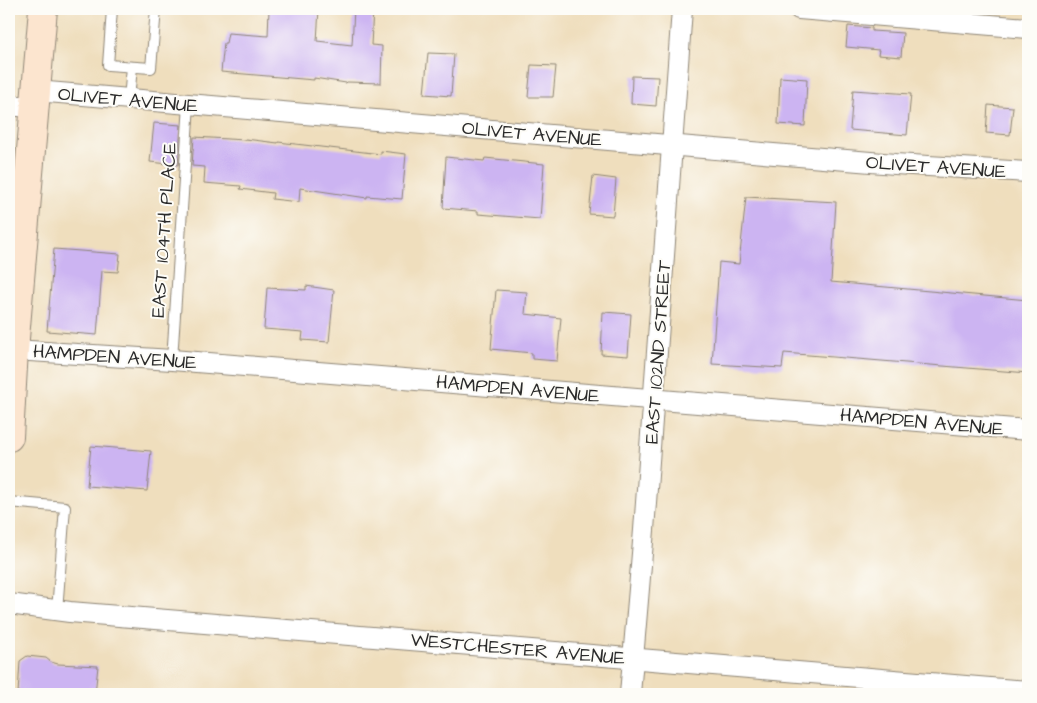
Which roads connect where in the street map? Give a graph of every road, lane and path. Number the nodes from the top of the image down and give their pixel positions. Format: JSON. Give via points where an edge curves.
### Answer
{"nodes":[{"id":1,"x":43,"y":9,"type":"edge"},
{"id":2,"x":112,"y":9,"type":"edge"},
{"id":3,"x":156,"y":9,"type":"edge"},
{"id":4,"x":682,"y":9,"type":"edge"},
{"id":5,"x":799,"y":9,"type":"edge"},
{"id":6,"x":982,"y":17,"type":"edge"},
{"id":7,"x":1028,"y":28,"type":"edge"},
{"id":8,"x":132,"y":67,"type":"junction"},
{"id":9,"x":129,"y":99,"type":"junction"},
{"id":10,"x":26,"y":101,"type":"edge"},
{"id":11,"x":189,"y":104,"type":"junction"},
{"id":12,"x":672,"y":146,"type":"junction"},
{"id":13,"x":1028,"y":172,"type":"edge"},
{"id":14,"x":11,"y":351,"type":"edge"},
{"id":15,"x":172,"y":360,"type":"junction"},
{"id":16,"x":653,"y":400,"type":"junction"},
{"id":17,"x":1028,"y":430,"type":"edge"},
{"id":18,"x":9,"y":437,"type":"edge"},
{"id":19,"x":9,"y":502,"type":"edge"},
{"id":20,"x":9,"y":604,"type":"edge"},
{"id":21,"x":57,"y":611,"type":"junction"},
{"id":22,"x":633,"y":657,"type":"junction"},
{"id":23,"x":1028,"y":691,"type":"edge"},
{"id":24,"x":630,"y":694,"type":"edge"}],
"edges":[{"from":1,"to":10,"type":"main road"},
{"from":2,"to":8,"type":"lane","via":[[108,64]]},
{"from":3,"to":8,"type":"lane","via":[[151,68]]},
{"from":4,"to":12,"type":"street","name":"EAST 102ND STREET"},
{"from":5,"to":6,"type":"street"},
{"from":6,"to":7,"type":"street"},
{"from":8,"to":9,"type":"lane"},
{"from":9,"to":10,"type":"street","name":"OLIVET AVENUE"},
{"from":9,"to":11,"type":"street","name":"OLIVET AVENUE"},
{"from":10,"to":14,"type":"main road"},
{"from":11,"to":12,"type":"street","name":"OLIVET AVENUE"},
{"from":11,"to":15,"type":"lane","name":"EAST 104TH PLACE"},
{"from":12,"to":13,"type":"street","name":"OLIVET AVENUE"},
{"from":12,"to":16,"type":"street","name":"EAST 102ND STREET"},
{"from":14,"to":15,"type":"street","name":"HAMPDEN AVENUE"},
{"from":14,"to":18,"type":"main road"},
{"from":15,"to":16,"type":"street","name":"HAMPDEN AVENUE"},
{"from":16,"to":17,"type":"street","name":"HAMPDEN AVENUE"},
{"from":16,"to":22,"type":"street","name":"EAST 102ND STREET"},
{"from":19,"to":21,"type":"lane","via":[[65,506]]},
{"from":20,"to":21,"type":"street","name":"WESTCHESTER AVENUE"},
{"from":21,"to":22,"type":"street","name":"WESTCHESTER AVENUE"},
{"from":22,"to":23,"type":"street","name":"WESTCHESTER AVENUE"},
{"from":22,"to":24,"type":"street","name":"EAST 102ND STREET"}]}
